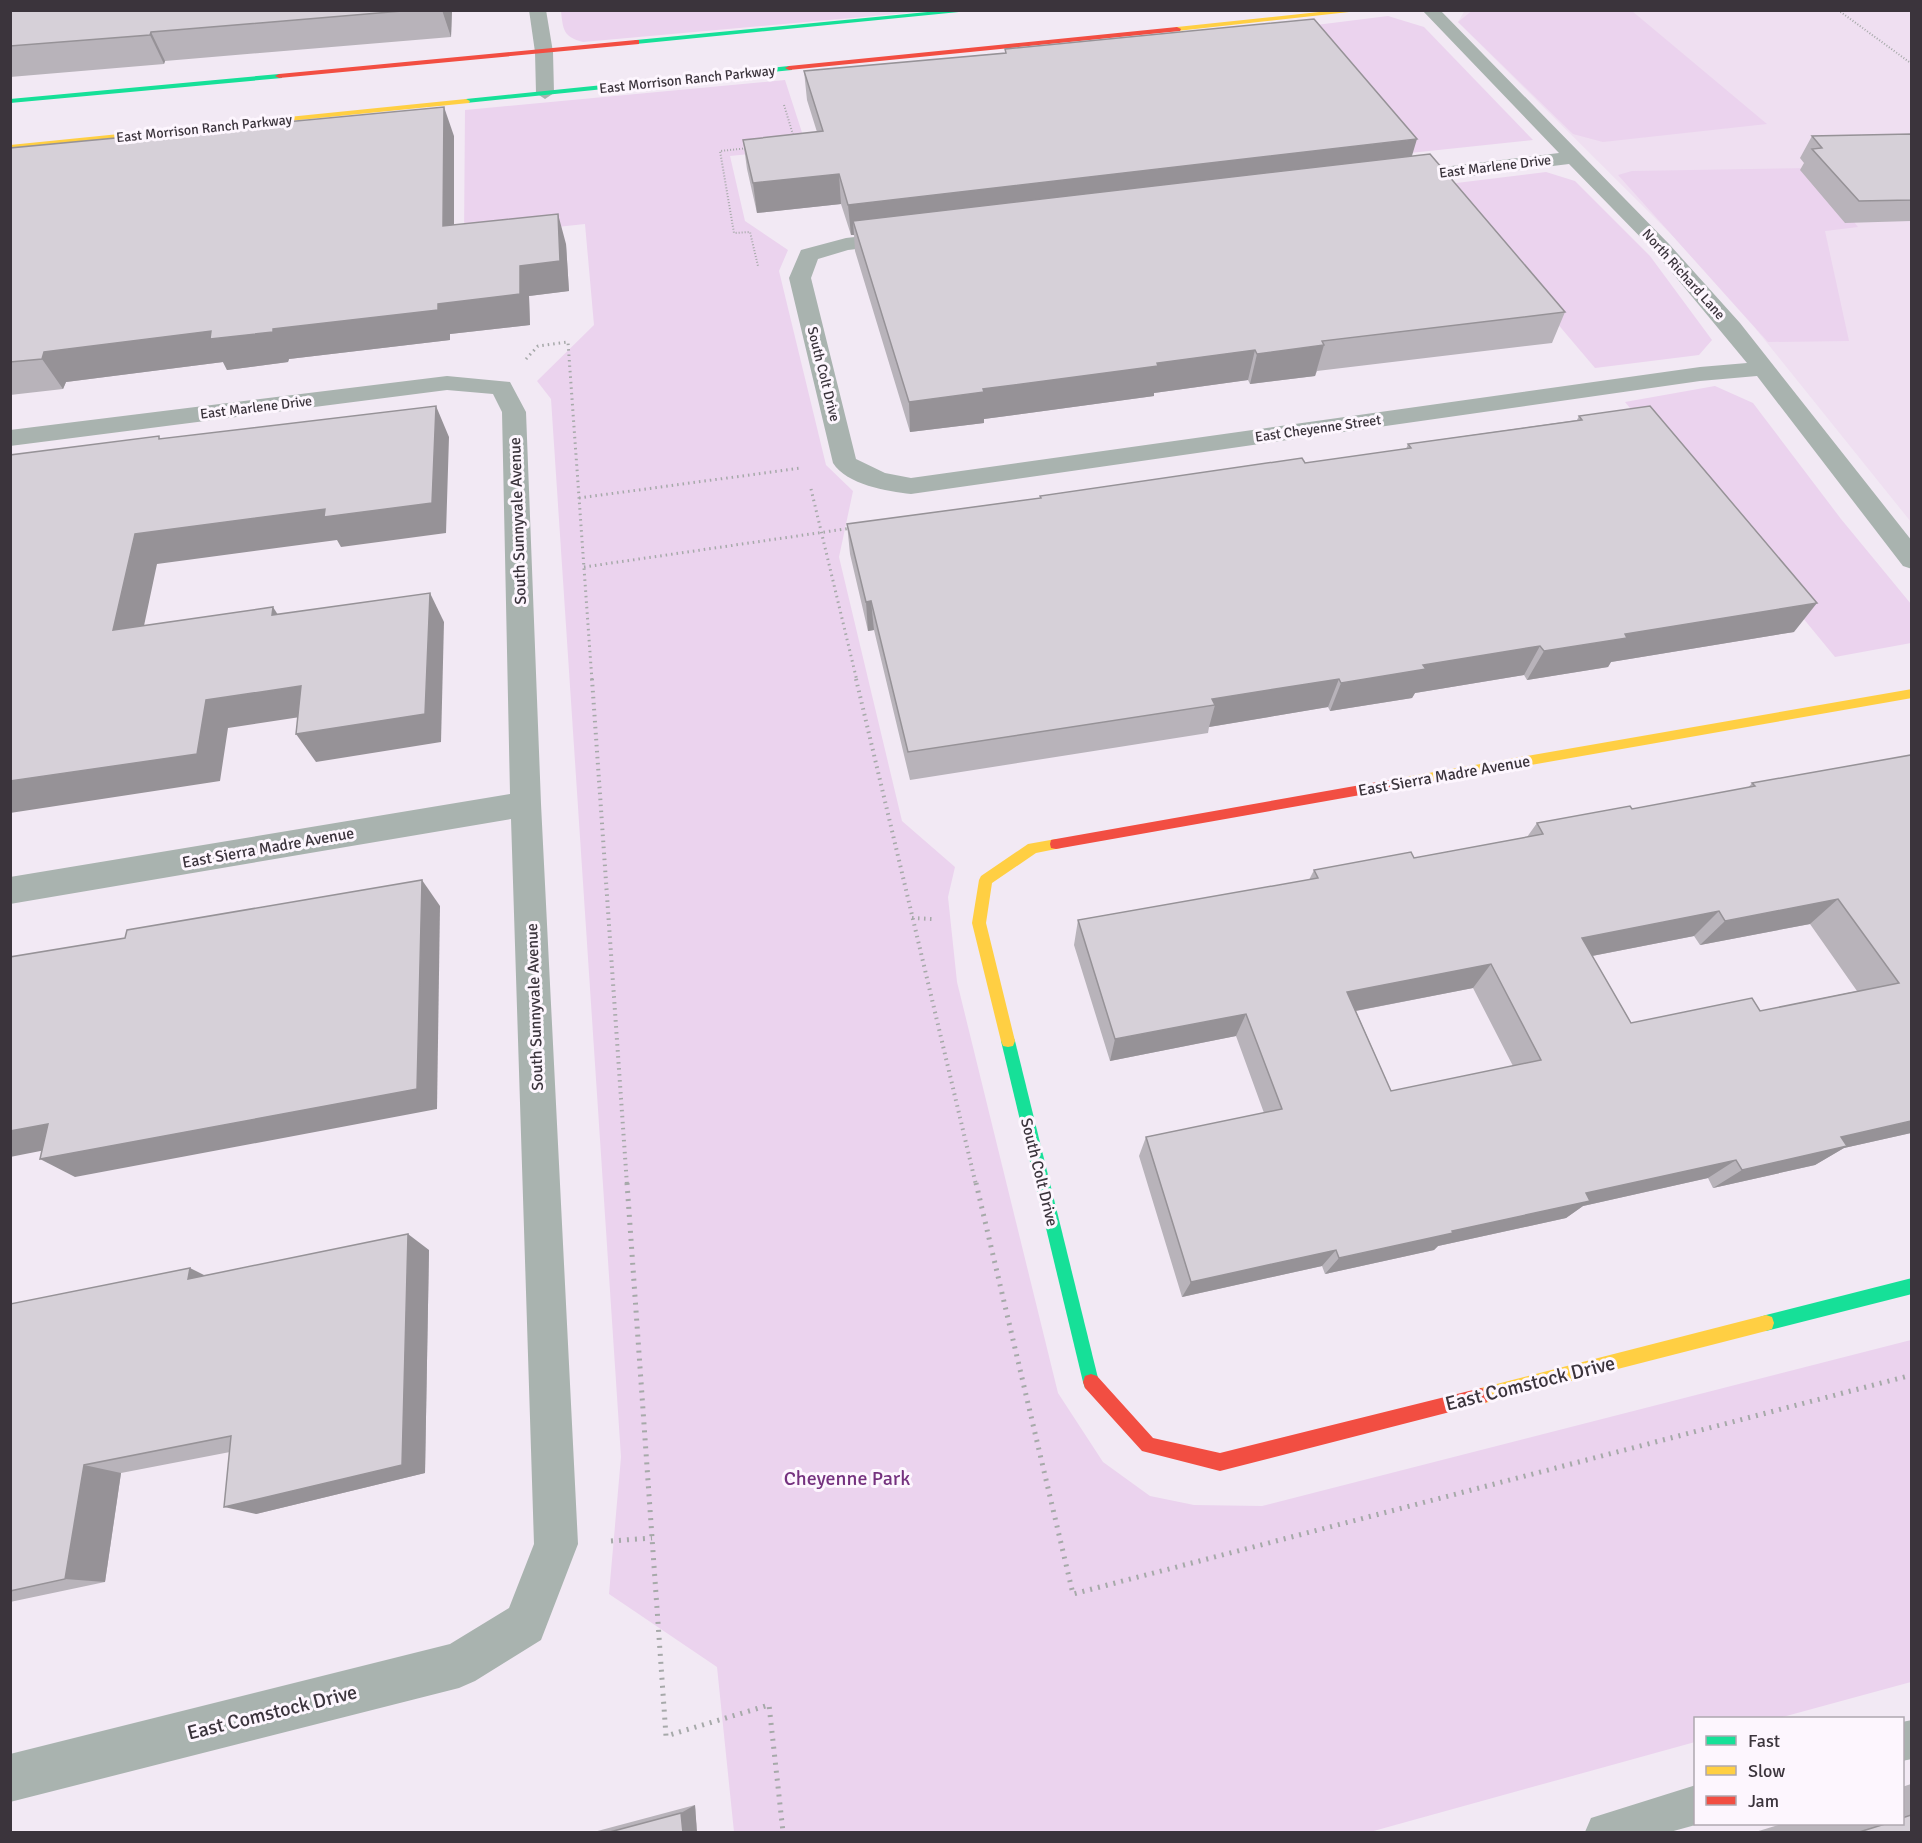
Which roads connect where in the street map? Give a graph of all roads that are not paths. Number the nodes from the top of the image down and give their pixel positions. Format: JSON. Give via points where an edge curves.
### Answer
{"nodes":[{"id":1,"x":537,"y":10,"type":"edge"},
{"id":2,"x":976,"y":10,"type":"edge"},
{"id":3,"x":1364,"y":10,"type":"edge"},
{"id":4,"x":1430,"y":10,"type":"edge"},
{"id":5,"x":544,"y":52,"type":"junction"},
{"id":6,"x":545,"y":93,"type":"junction"},
{"id":7,"x":10,"y":101,"type":"edge"},
{"id":8,"x":10,"y":147,"type":"edge"},
{"id":9,"x":1575,"y":157,"type":"junction"},
{"id":10,"x":1387,"y":179,"type":"edge"},
{"id":11,"x":917,"y":236,"type":"edge"},
{"id":12,"x":1763,"y":369,"type":"junction"},
{"id":13,"x":502,"y":387,"type":"joint"},
{"id":14,"x":10,"y":438,"type":"edge"},
{"id":15,"x":873,"y":480,"type":"joint"},
{"id":16,"x":1911,"y":560,"type":"edge"},
{"id":17,"x":1911,"y":693,"type":"edge"},
{"id":18,"x":526,"y":804,"type":"junction"},
{"id":19,"x":986,"y":880,"type":"joint"},
{"id":20,"x":10,"y":891,"type":"edge"},
{"id":21,"x":1911,"y":1286,"type":"edge"},
{"id":22,"x":1148,"y":1445,"type":"joint"},
{"id":23,"x":525,"y":1624,"type":"joint"},
{"id":24,"x":10,"y":1778,"type":"edge"},
{"id":25,"x":1694,"y":1805,"type":"edge"},
{"id":26,"x":1605,"y":1833,"type":"edge"}],
"edges":[{"from":1,"to":5,"type":"street"},
{"from":2,"to":5,"type":"street"},
{"from":3,"to":6,"type":"street","name":"East Morrison Ranch Parkway"},
{"from":4,"to":9,"type":"street","name":"North Richard Lane"},
{"from":5,"to":6,"type":"street"},
{"from":5,"to":7,"type":"street"},
{"from":6,"to":8,"type":"street","name":"East Morrison Ranch Parkway"},
{"from":9,"to":10,"type":"street","name":"East Marlene Drive"},
{"from":9,"to":12,"type":"street","name":"North Richard Lane","via":[[1662,248]]},
{"from":11,"to":15,"type":"street","name":"South Colt Drive","via":[[846,244],[809,255],[800,278],[845,463]]},
{"from":12,"to":15,"type":"street","name":"East Cheyenne Street","via":[[1700,374],[911,486]]},
{"from":12,"to":16,"type":"street","name":"North Richard Lane"},
{"from":13,"to":14,"type":"street","name":"East Marlene Drive","via":[[447,383]]},
{"from":13,"to":18,"type":"street","name":"South Sunnyvale Avenue","via":[[514,412]]},
{"from":17,"to":19,"type":"street","name":"East Sierra Madre Avenue","via":[[1033,848]]},
{"from":18,"to":20,"type":"street","name":"East Sierra Madre Avenue"},
{"from":18,"to":23,"type":"street","name":"South Sunnyvale Avenue","via":[[556,1544]]},
{"from":19,"to":22,"type":"street","name":"South Colt Drive","via":[[979,923],[1091,1382]]},
{"from":21,"to":22,"type":"street","name":"East Comstock Drive","via":[[1220,1462]]},
{"from":23,"to":24,"type":"street","name":"East Comstock Drive","via":[[459,1665]]},
{"from":25,"to":26,"type":"lane"}]}
